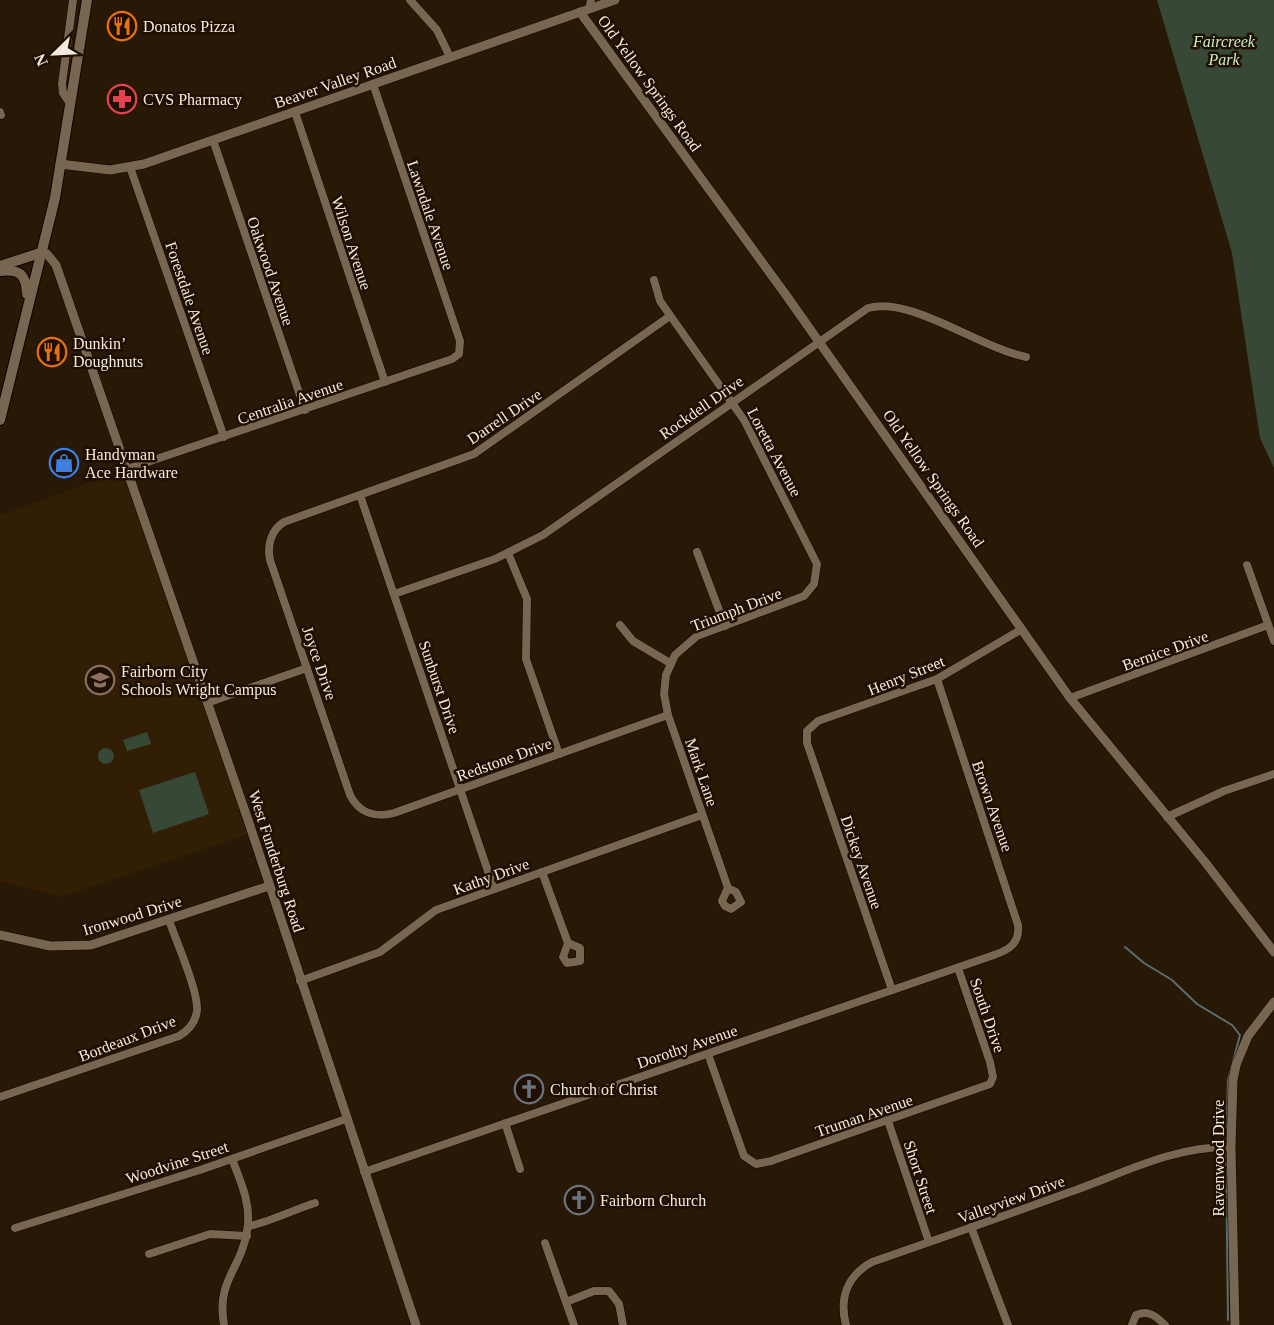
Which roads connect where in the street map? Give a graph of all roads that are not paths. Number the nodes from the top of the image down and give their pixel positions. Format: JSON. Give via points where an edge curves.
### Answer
{"nodes":[{"id":1,"x":73,"y":0,"type":"edge"},
{"id":2,"x":86,"y":0,"type":"edge"},
{"id":3,"x":411,"y":0,"type":"edge"},
{"id":4,"x":615,"y":0,"type":"edge"},
{"id":5,"x":587,"y":7,"type":"edge"},
{"id":6,"x":450,"y":57,"type":"junction"},
{"id":7,"x":373,"y":84,"type":"junction"},
{"id":8,"x":69,"y":102,"type":"junction"},
{"id":9,"x":295,"y":112,"type":"junction"},
{"id":10,"x":213,"y":140,"type":"junction"},
{"id":11,"x":60,"y":165,"type":"junction"},
{"id":12,"x":130,"y":167,"type":"junction"},
{"id":13,"x":40,"y":253,"type":"junction"},
{"id":14,"x":0,"y":266,"type":"edge"},
{"id":15,"x":0,"y":271,"type":"edge"},
{"id":16,"x":654,"y":280,"type":"dead end"},
{"id":17,"x":28,"y":305,"type":"junction"},
{"id":18,"x":670,"y":316,"type":"junction"},
{"id":19,"x":818,"y":340,"type":"junction"},
{"id":20,"x":459,"y":354,"type":"joint"},
{"id":21,"x":1026,"y":357,"type":"dead end"},
{"id":22,"x":385,"y":382,"type":"junction"},
{"id":23,"x":732,"y":402,"type":"junction"},
{"id":24,"x":305,"y":410,"type":"junction"},
{"id":25,"x":0,"y":420,"type":"edge"},
{"id":26,"x":224,"y":437,"type":"junction"},
{"id":27,"x":127,"y":469,"type":"junction"},
{"id":28,"x":360,"y":495,"type":"junction"},
{"id":29,"x":272,"y":535,"type":"joint"},
{"id":30,"x":697,"y":552,"type":"dead end"},
{"id":31,"x":508,"y":553,"type":"junction"},
{"id":32,"x":1246,"y":565,"type":"dead end"},
{"id":33,"x":814,"y":584,"type":"joint"},
{"id":34,"x":394,"y":594,"type":"junction"},
{"id":35,"x":620,"y":625,"type":"dead end"},
{"id":36,"x":1268,"y":625,"type":"junction"},
{"id":37,"x":724,"y":626,"type":"junction"},
{"id":38,"x":1022,"y":629,"type":"junction"},
{"id":39,"x":1274,"y":641,"type":"edge"},
{"id":40,"x":670,"y":663,"type":"junction"},
{"id":41,"x":307,"y":668,"type":"junction"},
{"id":42,"x":937,"y":679,"type":"junction"},
{"id":43,"x":1070,"y":698,"type":"junction"},
{"id":44,"x":207,"y":703,"type":"junction"},
{"id":45,"x":668,"y":715,"type":"junction"},
{"id":46,"x":807,"y":743,"type":"joint"},
{"id":47,"x":559,"y":754,"type":"junction"},
{"id":48,"x":1274,"y":774,"type":"edge"},
{"id":49,"x":460,"y":789,"type":"junction"},
{"id":50,"x":352,"y":800,"type":"joint"},
{"id":51,"x":702,"y":815,"type":"junction"},
{"id":52,"x":1167,"y":817,"type":"junction"},
{"id":53,"x":542,"y":872,"type":"junction"},
{"id":54,"x":269,"y":886,"type":"junction"},
{"id":55,"x":728,"y":888,"type":"dead end"},
{"id":56,"x":494,"y":889,"type":"junction"},
{"id":57,"x":169,"y":920,"type":"junction"},
{"id":58,"x":0,"y":935,"type":"edge"},
{"id":59,"x":1016,"y":941,"type":"joint"},
{"id":60,"x":568,"y":943,"type":"dead end"},
{"id":61,"x":1274,"y":952,"type":"edge"},
{"id":62,"x":958,"y":968,"type":"junction"},
{"id":63,"x":300,"y":981,"type":"junction"},
{"id":64,"x":892,"y":990,"type":"junction"},
{"id":65,"x":1274,"y":1002,"type":"edge"},
{"id":66,"x":708,"y":1053,"type":"junction"},
{"id":67,"x":993,"y":1070,"type":"joint"},
{"id":68,"x":0,"y":1097,"type":"edge"},
{"id":69,"x":346,"y":1119,"type":"junction"},
{"id":70,"x":888,"y":1121,"type":"junction"},
{"id":71,"x":505,"y":1123,"type":"junction"},
{"id":72,"x":1232,"y":1147,"type":"junction"},
{"id":73,"x":232,"y":1159,"type":"junction"},
{"id":74,"x":520,"y":1169,"type":"dead end"},
{"id":75,"x":364,"y":1172,"type":"junction"},
{"id":76,"x":315,"y":1203,"type":"dead end"},
{"id":77,"x":248,"y":1226,"type":"junction"},
{"id":78,"x":971,"y":1227,"type":"junction"},
{"id":79,"x":15,"y":1228,"type":"dead end"},
{"id":80,"x":246,"y":1236,"type":"junction"},
{"id":81,"x":929,"y":1242,"type":"junction"},
{"id":82,"x":546,"y":1243,"type":"dead end"},
{"id":83,"x":149,"y":1254,"type":"dead end"},
{"id":84,"x":566,"y":1302,"type":"junction"},
{"id":85,"x":224,"y":1325,"type":"edge"},
{"id":86,"x":416,"y":1325,"type":"edge"},
{"id":87,"x":574,"y":1325,"type":"edge"},
{"id":88,"x":623,"y":1325,"type":"edge"},
{"id":89,"x":846,"y":1325,"type":"edge"},
{"id":90,"x":1008,"y":1325,"type":"edge"},
{"id":91,"x":1132,"y":1325,"type":"edge"},
{"id":92,"x":1165,"y":1325,"type":"edge"},
{"id":93,"x":1235,"y":1325,"type":"edge"}],
"edges":[{"from":1,"to":8,"type":"street","via":[[62,84]]},
{"from":2,"to":8,"type":"main road"},
{"from":3,"to":6,"type":"street","via":[[437,30]]},
{"from":4,"to":5,"type":"street","name":"Beaver Valley Road"},
{"from":5,"to":6,"type":"street","name":"Beaver Valley Road"},
{"from":5,"to":19,"type":"street","name":"Old Yellow Springs Road"},
{"from":6,"to":7,"type":"street","name":"Beaver Valley Road"},
{"from":7,"to":9,"type":"street","name":"Beaver Valley Road"},
{"from":7,"to":20,"type":"street","name":"Lawndale Avenue","via":[[460,341]]},
{"from":8,"to":11,"type":"main road"},
{"from":9,"to":10,"type":"street","name":"Beaver Valley Road"},
{"from":9,"to":22,"type":"street","name":"Wilson Avenue"},
{"from":10,"to":12,"type":"street","name":"Beaver Valley Road"},
{"from":10,"to":24,"type":"street","name":"Oakwood Avenue"},
{"from":11,"to":12,"type":"street","name":"Beaver Valley Road","via":[[103,170]]},
{"from":11,"to":13,"type":"main road"},
{"from":12,"to":26,"type":"street","name":"Forestdale Avenue"},
{"from":13,"to":14,"type":"main road"},
{"from":13,"to":17,"type":"main road"},
{"from":13,"to":27,"type":"street","name":"West Funderburg Road","via":[[55,262]]},
{"from":15,"to":17,"type":"main road","via":[[17,270],[24,275]]},
{"from":16,"to":18,"type":"street","name":"Loretta Avenue","via":[[658,297]]},
{"from":17,"to":25,"type":"main road"},
{"from":18,"to":23,"type":"street","name":"Loretta Avenue"},
{"from":18,"to":28,"type":"street","name":"Darrell Drive","via":[[480,451]]},
{"from":19,"to":21,"type":"street","name":"Rockdell Drive","via":[[859,312],[891,305],[990,347]]},
{"from":19,"to":23,"type":"street","name":"Rockdell Drive"},
{"from":19,"to":38,"type":"street","name":"Old Yellow Springs Road"},
{"from":20,"to":22,"type":"street","name":"Centralia Avenue"},
{"from":22,"to":24,"type":"street","name":"Centralia Avenue"},
{"from":23,"to":31,"type":"street","name":"Rockdell Drive","via":[[552,529]]},
{"from":23,"to":33,"type":"street","name":"Loretta Avenue","via":[[814,558]]},
{"from":24,"to":26,"type":"street","name":"Centralia Avenue"},
{"from":26,"to":27,"type":"street","name":"Centralia Avenue"},
{"from":27,"to":44,"type":"street","name":"West Funderburg Road"},
{"from":28,"to":29,"type":"street","name":"Darrell Drive","via":[[284,522]]},
{"from":28,"to":34,"type":"street","name":"Sunburst Drive"},
{"from":29,"to":41,"type":"street","name":"Joyce Drive","via":[[270,560]]},
{"from":30,"to":37,"type":"street"},
{"from":31,"to":34,"type":"street","name":"Rockdell Drive"},
{"from":31,"to":47,"type":"street","via":[[527,599],[526,658]]},
{"from":32,"to":36,"type":"street"},
{"from":33,"to":37,"type":"street","name":"Triumph Drive","via":[[799,599]]},
{"from":34,"to":49,"type":"street","name":"Sunburst Drive"},
{"from":35,"to":40,"type":"street","via":[[633,641]]},
{"from":36,"to":39,"type":"street"},
{"from":36,"to":43,"type":"street","name":"Bernice Drive"},
{"from":37,"to":40,"type":"street","name":"Triumph Drive","via":[[689,642]]},
{"from":38,"to":42,"type":"street","name":"Henry Street"},
{"from":38,"to":43,"type":"street","name":"Old Yellow Springs Road"},
{"from":40,"to":45,"type":"street","name":"Mark Lane","via":[[664,689]]},
{"from":41,"to":44,"type":"street"},
{"from":41,"to":50,"type":"street","name":"Joyce Drive"},
{"from":42,"to":46,"type":"street","name":"Henry Street","via":[[818,721],[807,731]]},
{"from":42,"to":59,"type":"street","name":"Brown Avenue","via":[[1018,926]]},
{"from":43,"to":52,"type":"street","name":"Old Yellow Springs Road"},
{"from":44,"to":54,"type":"street","name":"West Funderburg Road"},
{"from":45,"to":47,"type":"street","name":"Redstone Drive"},
{"from":45,"to":51,"type":"street","name":"Mark Lane"},
{"from":46,"to":64,"type":"street","name":"Dickey Avenue"},
{"from":47,"to":49,"type":"street","name":"Redstone Drive"},
{"from":48,"to":52,"type":"street","via":[[1224,790]]},
{"from":49,"to":50,"type":"street","name":"Redstone Drive","via":[[378,816],[362,810]]},
{"from":49,"to":56,"type":"street","name":"Sunburst Drive"},
{"from":51,"to":53,"type":"street","name":"Kathy Drive"},
{"from":51,"to":55,"type":"street","name":"Mark Lane"},
{"from":52,"to":61,"type":"street","name":"Old Yellow Springs Road"},
{"from":53,"to":56,"type":"street","name":"Kathy Drive"},
{"from":53,"to":60,"type":"street"},
{"from":54,"to":57,"type":"street","name":"Ironwood Drive"},
{"from":54,"to":63,"type":"street","name":"West Funderburg Road"},
{"from":56,"to":63,"type":"street","name":"Kathy Drive","via":[[436,910],[380,952]]},
{"from":57,"to":58,"type":"street","name":"Ironwood Drive","via":[[81,947],[42,945]]},
{"from":57,"to":68,"type":"street","name":"Bordeaux Drive","via":[[197,1002],[189,1028],[179,1036]]},
{"from":59,"to":62,"type":"street","name":"Dorothy Avenue","via":[[1004,952]]},
{"from":62,"to":64,"type":"street","name":"Dorothy Avenue"},
{"from":62,"to":67,"type":"street","name":"South Drive"},
{"from":63,"to":69,"type":"street","name":"West Funderburg Road"},
{"from":64,"to":66,"type":"street","name":"Dorothy Avenue"},
{"from":65,"to":72,"type":"street","name":"Ravenwood Drive","via":[[1255,1025],[1236,1065]]},
{"from":66,"to":70,"type":"street","name":"Truman Avenue","via":[[749,1161],[760,1164]]},
{"from":66,"to":71,"type":"street","name":"Dorothy Avenue"},
{"from":67,"to":70,"type":"street","name":"Truman Avenue","via":[[993,1080],[986,1087]]},
{"from":69,"to":73,"type":"street","name":"Woodvine Street"},
{"from":69,"to":75,"type":"street","name":"West Funderburg Road"},
{"from":70,"to":81,"type":"street","name":"Short Street"},
{"from":71,"to":74,"type":"street"},
{"from":71,"to":75,"type":"street","name":"Dorothy Avenue"},
{"from":72,"to":78,"type":"street","name":"Valleyview Drive","via":[[1170,1154]]},
{"from":72,"to":93,"type":"street","name":"Ravenwood Drive"},
{"from":73,"to":77,"type":"street","via":[[245,1195]]},
{"from":73,"to":79,"type":"street","name":"Woodvine Street"},
{"from":75,"to":86,"type":"street","name":"West Funderburg Road"},
{"from":76,"to":77,"type":"street"},
{"from":77,"to":80,"type":"street"},
{"from":78,"to":81,"type":"street","name":"Valleyview Drive"},
{"from":78,"to":90,"type":"street"},
{"from":80,"to":83,"type":"street","via":[[210,1234]]},
{"from":80,"to":85,"type":"street","via":[[224,1288]]},
{"from":81,"to":89,"type":"street","name":"Valleyview Drive","via":[[872,1262],[856,1274],[844,1295]]},
{"from":82,"to":84,"type":"street"},
{"from":84,"to":87,"type":"street"},
{"from":84,"to":88,"type":"street","via":[[594,1291],[609,1291],[619,1304]]},
{"from":91,"to":92,"type":"street","via":[[1136,1315],[1145,1312]]}]}
